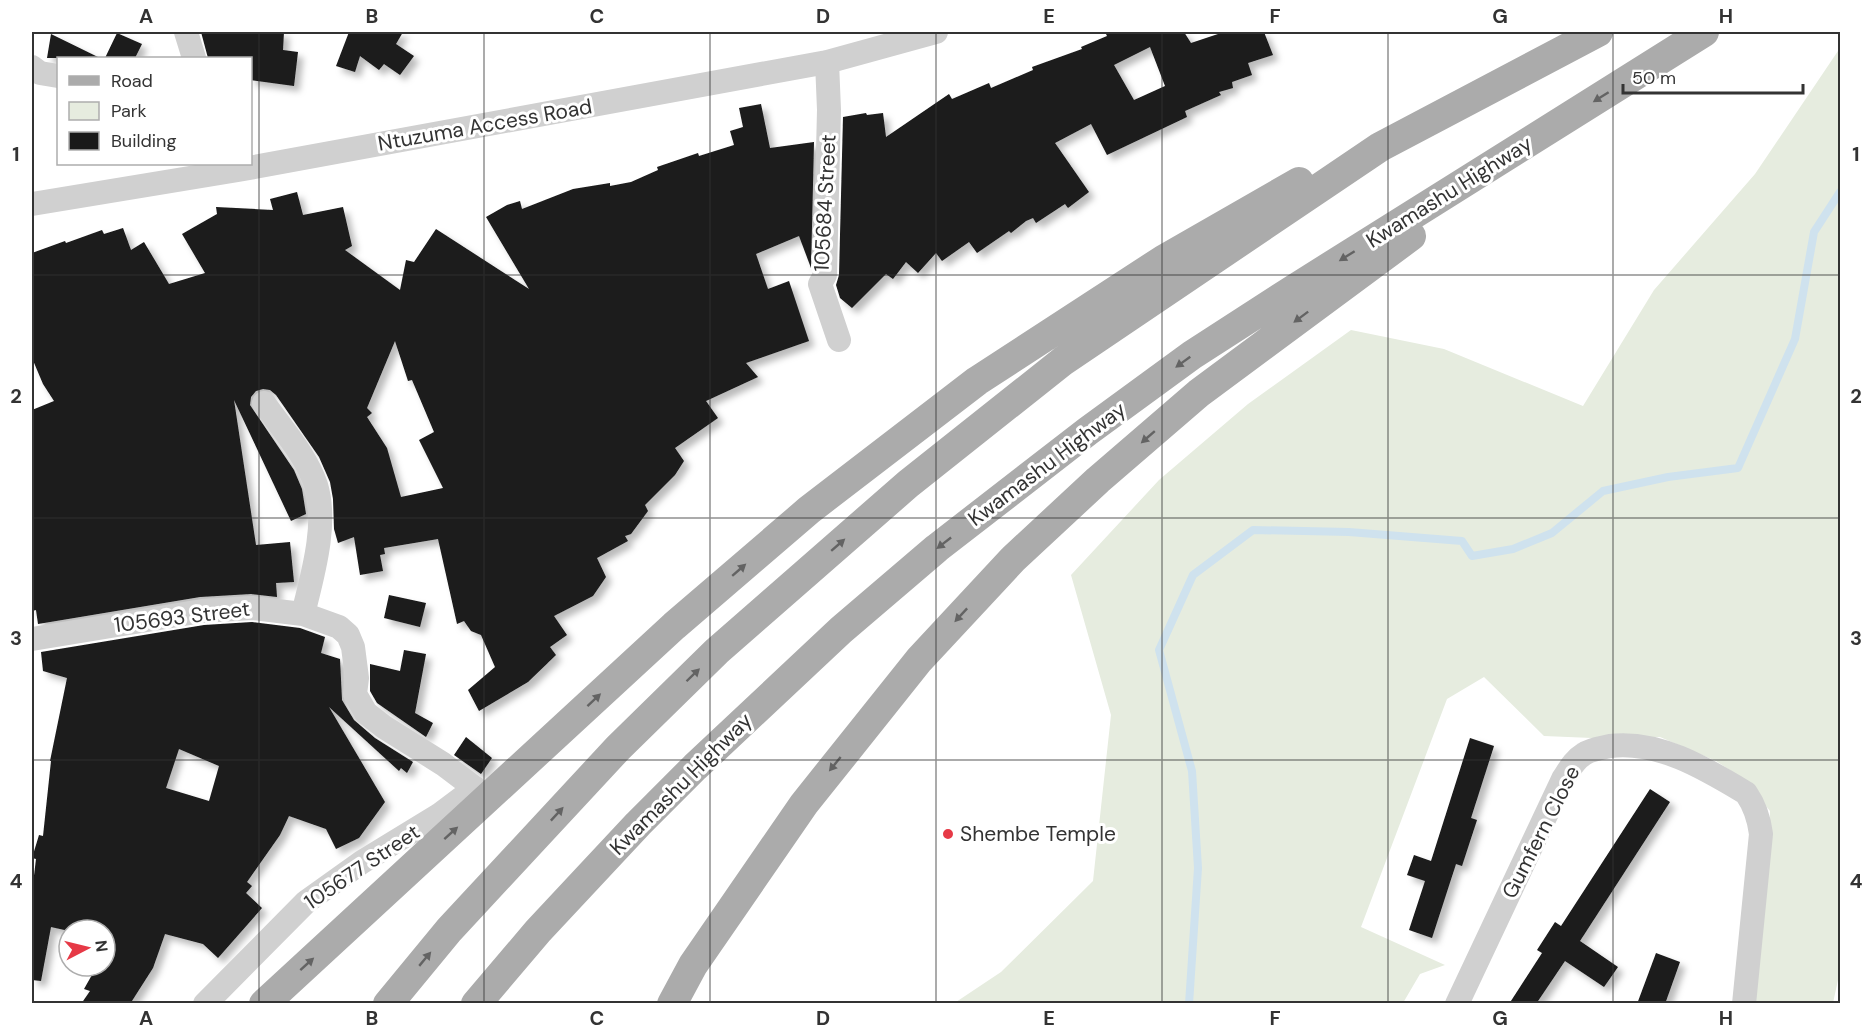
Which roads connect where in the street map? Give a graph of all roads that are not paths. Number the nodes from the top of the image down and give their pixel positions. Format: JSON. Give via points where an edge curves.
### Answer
{"nodes":[{"id":1,"x":186,"y":32,"type":"edge"},
{"id":2,"x":936,"y":32,"type":"edge"},
{"id":3,"x":1598,"y":32,"type":"edge"},
{"id":4,"x":1704,"y":32,"type":"edge"},
{"id":5,"x":194,"y":57,"type":"edge"},
{"id":6,"x":827,"y":62,"type":"junction"},
{"id":7,"x":32,"y":67,"type":"edge"},
{"id":8,"x":57,"y":76,"type":"edge"},
{"id":9,"x":1566,"y":119,"type":"junction"},
{"id":10,"x":1380,"y":147,"type":"junction"},
{"id":11,"x":252,"y":164,"type":"edge"},
{"id":12,"x":236,"y":167,"type":"edge"},
{"id":13,"x":32,"y":204,"type":"edge"},
{"id":14,"x":839,"y":340,"type":"dead end"},
{"id":15,"x":264,"y":403,"type":"dead end"},
{"id":16,"x":303,"y":614,"type":"junction"},
{"id":17,"x":32,"y":639,"type":"edge"},
{"id":18,"x":481,"y":793,"type":"junction"},
{"id":19,"x":205,"y":1004,"type":"edge"},
{"id":20,"x":264,"y":1004,"type":"edge"},
{"id":21,"x":388,"y":1004,"type":"edge"},
{"id":22,"x":476,"y":1004,"type":"edge"},
{"id":23,"x":672,"y":1004,"type":"edge"},
{"id":24,"x":1457,"y":1004,"type":"edge"},
{"id":25,"x":1744,"y":1004,"type":"edge"}],
"edges":[{"from":1,"to":5,"type":"street"},
{"from":2,"to":6,"type":"street","name":"Ntuzuma Access Road"},
{"from":3,"to":10,"type":"main road"},
{"from":4,"to":9,"type":"main road","name":"Kwamashu Highway","one_way":true},
{"from":6,"to":11,"type":"street","name":"Ntuzuma Access Road"},
{"from":6,"to":14,"type":"street","name":"105684 Street","via":[[828,211],[825,275],[820,284]]},
{"from":7,"to":8,"type":"street"},
{"from":9,"to":22,"type":"main road","name":"Kwamashu Highway","one_way":true,"via":[[1192,355],[937,548],[841,630],[695,767],[538,931]]},
{"from":9,"to":23,"type":"main road","one_way":true,"via":[[1200,393],[1013,559],[919,660],[804,804],[693,965]]},
{"from":18,"to":10,"type":"main road","one_way":true,"via":[[809,510],[977,381],[1237,216],[1309,176]]},
{"from":21,"to":10,"type":"main road","one_way":true,"via":[[449,930],[618,748],[717,651],[908,484],[1063,361]]},
{"from":12,"to":13,"type":"street","name":"Ntuzuma Access Road"},
{"from":15,"to":16,"type":"street","via":[[300,453],[318,492],[319,531]]},
{"from":16,"to":17,"type":"street","name":"105693 Street","via":[[252,608],[202,610]]},
{"from":16,"to":18,"type":"street","name":"105693 Street","via":[[339,627],[348,635],[356,660],[355,694],[366,712]]},
{"from":18,"to":19,"type":"street","name":"105677 Street","via":[[362,862],[306,902]]},
{"from":20,"to":18,"type":"main road","one_way":true},
{"from":24,"to":25,"type":"street","name":"Gumfern Close","via":[[1563,779],[1586,752],[1633,745],[1674,756],[1746,793],[1752,802],[1761,834]]}]}
